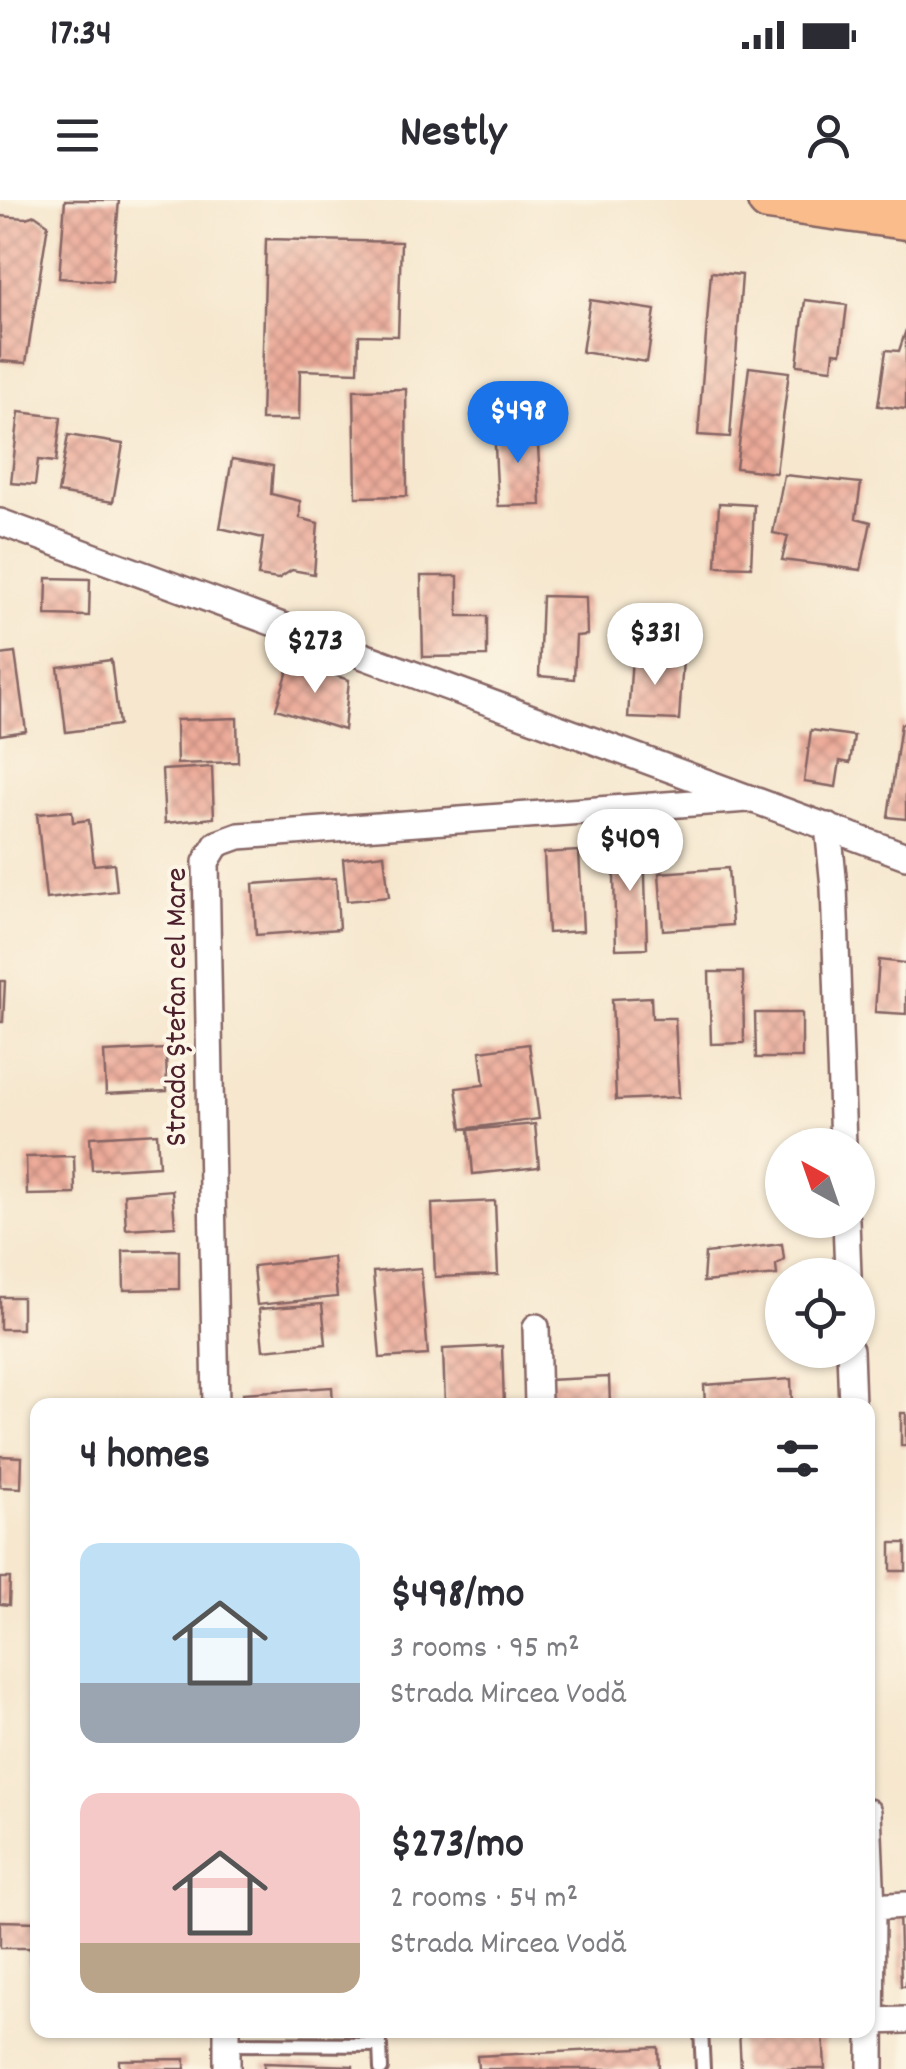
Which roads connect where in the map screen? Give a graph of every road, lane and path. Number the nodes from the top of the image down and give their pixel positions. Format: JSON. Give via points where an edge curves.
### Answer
{"nodes":[{"id":1,"x":768,"y":200,"type":"edge"},
{"id":2,"x":906,"y":219,"type":"edge"},
{"id":3,"x":0,"y":522,"type":"edge"},
{"id":4,"x":748,"y":799,"type":"junction"},
{"id":5,"x":828,"y":826,"type":"junction"},
{"id":6,"x":906,"y":856,"type":"edge"},
{"id":7,"x":842,"y":1128,"type":"edge"},
{"id":8,"x":536,"y":1327,"type":"dead end"},
{"id":9,"x":851,"y":1368,"type":"edge"},
{"id":10,"x":216,"y":1398,"type":"edge"},
{"id":11,"x":538,"y":1398,"type":"edge"},
{"id":12,"x":852,"y":1398,"type":"edge"},
{"id":13,"x":906,"y":1906,"type":"edge"},
{"id":14,"x":875,"y":1908,"type":"edge"},
{"id":15,"x":906,"y":2020,"type":"edge"},
{"id":16,"x":875,"y":2021,"type":"edge"},
{"id":17,"x":381,"y":2038,"type":"edge"},
{"id":18,"x":701,"y":2038,"type":"edge"},
{"id":19,"x":870,"y":2038,"type":"edge"},
{"id":20,"x":380,"y":2046,"type":"junction"},
{"id":21,"x":228,"y":2048,"type":"edge"},
{"id":22,"x":381,"y":2069,"type":"edge"},
{"id":23,"x":703,"y":2069,"type":"edge"},
{"id":24,"x":871,"y":2069,"type":"edge"}],
"edges":[{"from":1,"to":2,"type":"main road"},
{"from":3,"to":4,"type":"street"},
{"from":4,"to":5,"type":"street"},
{"from":4,"to":10,"type":"street","name":"Strada Ștefan cel Mare","via":[[239,836],[217,844],[206,862]]},
{"from":5,"to":6,"type":"street"},
{"from":5,"to":7,"type":"street"},
{"from":8,"to":11,"type":"street"},
{"from":9,"to":12,"type":"street"},
{"from":13,"to":14,"type":"street"},
{"from":15,"to":16,"type":"street"},
{"from":17,"to":20,"type":"lane"},
{"from":18,"to":23,"type":"lane"},
{"from":19,"to":24,"type":"street"},
{"from":20,"to":21,"type":"lane"},
{"from":20,"to":22,"type":"lane"}]}
